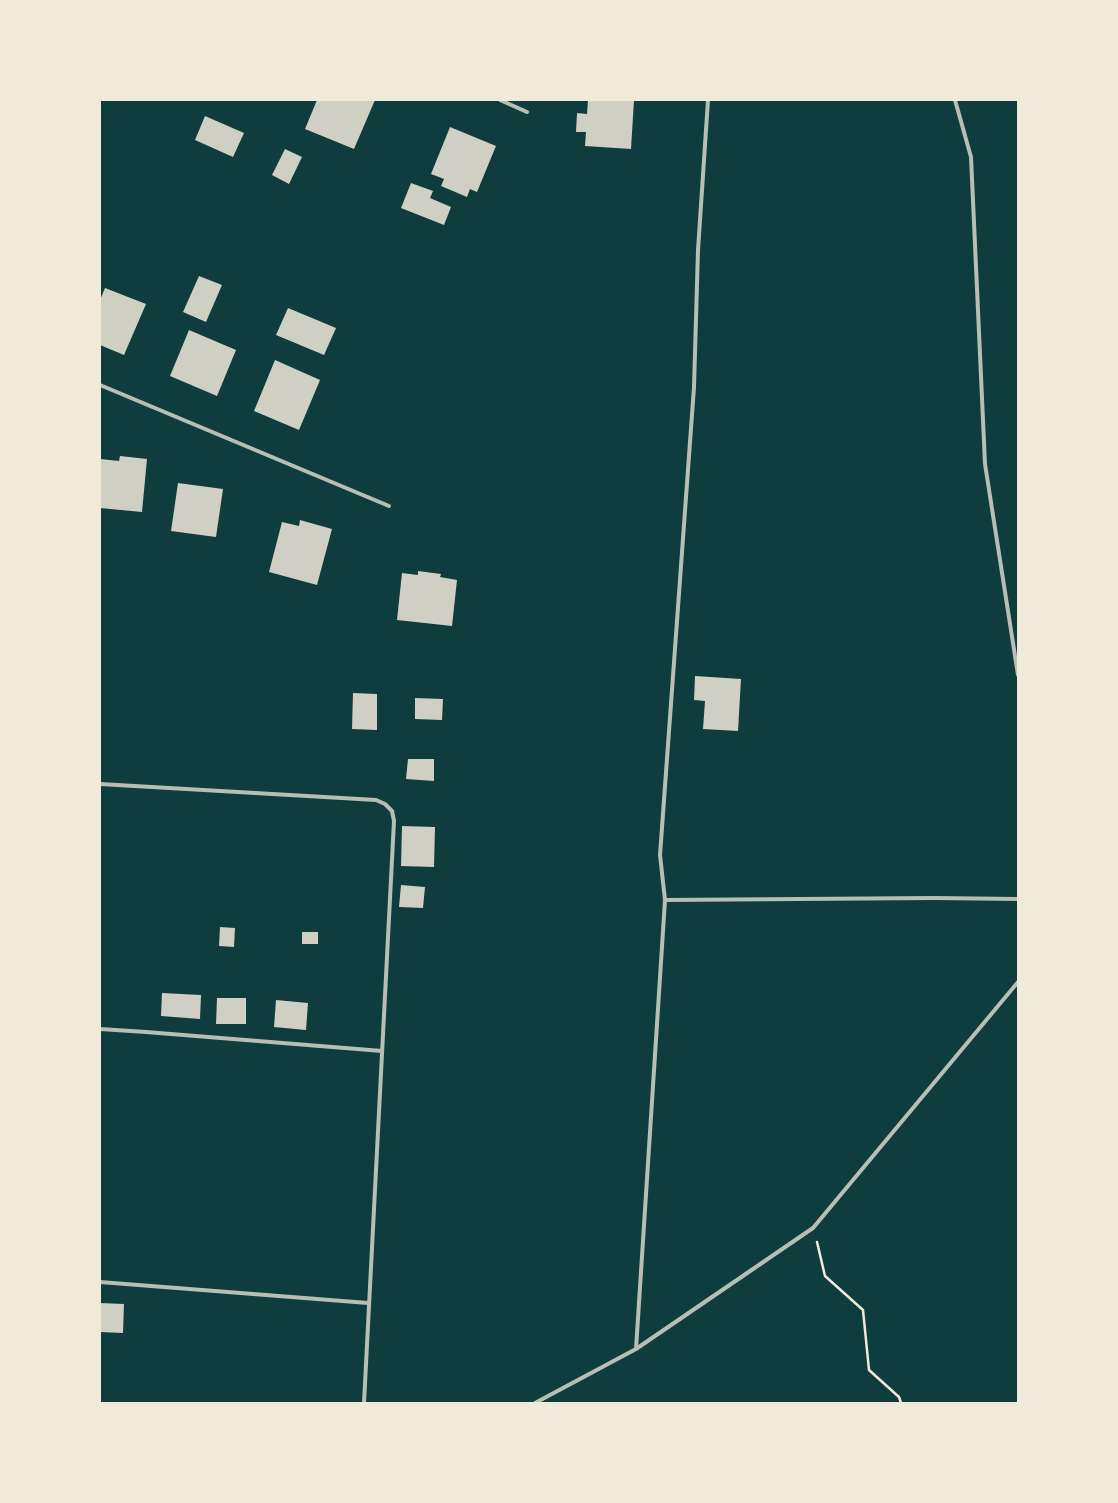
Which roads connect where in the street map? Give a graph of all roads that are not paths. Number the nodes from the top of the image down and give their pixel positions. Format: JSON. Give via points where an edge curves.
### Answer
{"nodes":[{"id":1,"x":500,"y":100,"type":"edge"},
{"id":2,"x":708,"y":100,"type":"edge"},
{"id":3,"x":955,"y":100,"type":"edge"},
{"id":4,"x":527,"y":112,"type":"dead end"},
{"id":5,"x":100,"y":385,"type":"edge"},
{"id":6,"x":389,"y":506,"type":"dead end"},
{"id":7,"x":1018,"y":674,"type":"edge"},
{"id":8,"x":100,"y":784,"type":"edge"},
{"id":9,"x":1018,"y":899,"type":"edge"},
{"id":10,"x":665,"y":900,"type":"junction"},
{"id":11,"x":1018,"y":982,"type":"edge"},
{"id":12,"x":100,"y":1030,"type":"edge"},
{"id":13,"x":382,"y":1051,"type":"junction"},
{"id":14,"x":100,"y":1282,"type":"edge"},
{"id":15,"x":368,"y":1303,"type":"junction"},
{"id":16,"x":636,"y":1349,"type":"junction"},
{"id":17,"x":364,"y":1403,"type":"edge"},
{"id":18,"x":535,"y":1403,"type":"edge"}],
"edges":[{"from":1,"to":4,"type":"street"},
{"from":2,"to":10,"type":"street","via":[[698,250],[694,388],[660,855]]},
{"from":3,"to":7,"type":"street","via":[[971,157],[985,464]]},
{"from":5,"to":6,"type":"street"},
{"from":8,"to":13,"type":"street","via":[[376,800],[385,804],[392,811],[394,821]]},
{"from":9,"to":10,"type":"street"},
{"from":10,"to":16,"type":"street"},
{"from":11,"to":16,"type":"street","via":[[813,1228]]},
{"from":12,"to":13,"type":"street"},
{"from":13,"to":15,"type":"street"},
{"from":14,"to":15,"type":"street"},
{"from":15,"to":17,"type":"street"},
{"from":16,"to":18,"type":"street"}]}
